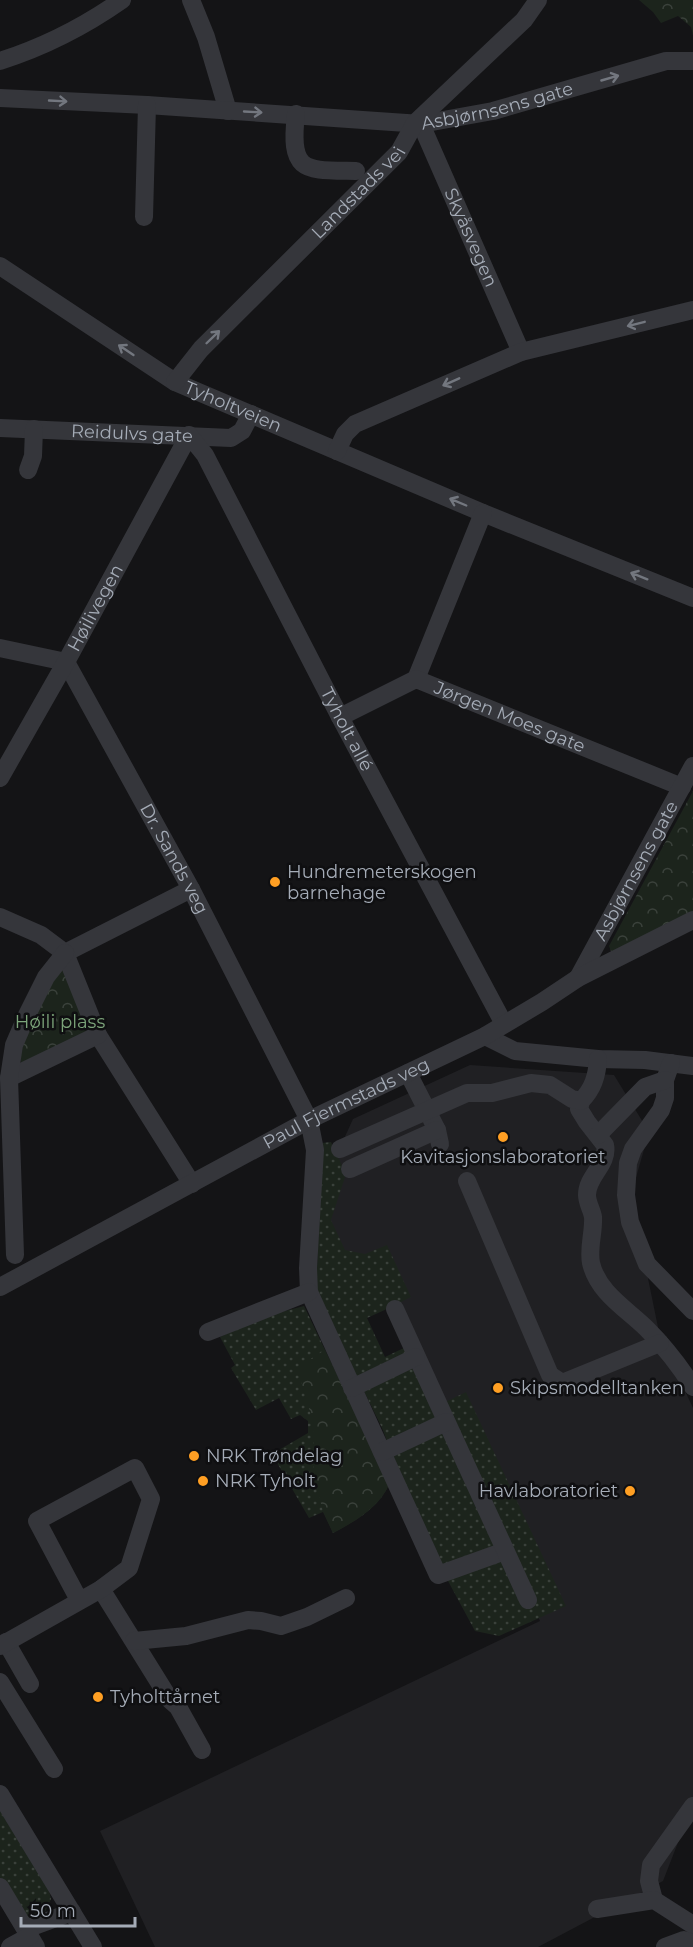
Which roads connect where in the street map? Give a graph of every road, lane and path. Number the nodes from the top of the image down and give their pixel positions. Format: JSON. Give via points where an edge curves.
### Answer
{"nodes":[{"id":1,"x":122,"y":0,"type":"edge"},
{"id":2,"x":191,"y":0,"type":"edge"},
{"id":3,"x":538,"y":0,"type":"edge"},
{"id":4,"x":0,"y":61,"type":"edge"},
{"id":5,"x":693,"y":61,"type":"edge"},
{"id":6,"x":0,"y":98,"type":"edge"},
{"id":7,"x":147,"y":105,"type":"junction"},
{"id":8,"x":228,"y":111,"type":"junction"},
{"id":9,"x":296,"y":114,"type":"junction"},
{"id":10,"x":418,"y":123,"type":"junction"},
{"id":11,"x":356,"y":171,"type":"dead end"},
{"id":12,"x":144,"y":217,"type":"dead end"},
{"id":13,"x":0,"y":266,"type":"edge"},
{"id":14,"x":693,"y":310,"type":"edge"},
{"id":15,"x":521,"y":352,"type":"junction"},
{"id":16,"x":175,"y":382,"type":"junction"},
{"id":17,"x":251,"y":414,"type":"junction"},
{"id":18,"x":0,"y":428,"type":"edge"},
{"id":19,"x":34,"y":429,"type":"junction"},
{"id":20,"x":189,"y":435,"type":"junction"},
{"id":21,"x":337,"y":451,"type":"junction"},
{"id":22,"x":28,"y":471,"type":"dead end"},
{"id":23,"x":483,"y":513,"type":"junction"},
{"id":24,"x":693,"y":598,"type":"edge"},
{"id":25,"x":0,"y":648,"type":"edge"},
{"id":26,"x":66,"y":662,"type":"junction"},
{"id":27,"x":416,"y":679,"type":"junction"},
{"id":28,"x":340,"y":717,"type":"junction"},
{"id":29,"x":693,"y":765,"type":"edge"},
{"id":30,"x":0,"y":778,"type":"edge"},
{"id":31,"x":682,"y":787,"type":"junction"},
{"id":32,"x":191,"y":889,"type":"junction"},
{"id":33,"x":0,"y":916,"type":"edge"},
{"id":34,"x":693,"y":920,"type":"edge"},
{"id":35,"x":65,"y":952,"type":"junction"},
{"id":36,"x":579,"y":978,"type":"junction"},
{"id":37,"x":504,"y":1024,"type":"junction"},
{"id":38,"x":98,"y":1035,"type":"junction"},
{"id":39,"x":485,"y":1036,"type":"junction"},
{"id":40,"x":598,"y":1059,"type":"junction"},
{"id":41,"x":693,"y":1066,"type":"edge"},
{"id":42,"x":668,"y":1072,"type":"junction"},
{"id":43,"x":408,"y":1073,"type":"junction"},
{"id":44,"x":9,"y":1078,"type":"junction"},
{"id":45,"x":581,"y":1101,"type":"junction"},
{"id":46,"x":426,"y":1111,"type":"junction"},
{"id":47,"x":309,"y":1120,"type":"junction"},
{"id":48,"x":598,"y":1135,"type":"junction"},
{"id":49,"x":340,"y":1149,"type":"dead end"},
{"id":50,"x":350,"y":1169,"type":"dead end"},
{"id":51,"x":467,"y":1181,"type":"dead end"},
{"id":52,"x":192,"y":1184,"type":"junction"},
{"id":53,"x":8,"y":1254,"type":"edge"},
{"id":54,"x":29,"y":1270,"type":"junction"},
{"id":55,"x":0,"y":1287,"type":"edge"},
{"id":56,"x":309,"y":1292,"type":"junction"},
{"id":57,"x":394,"y":1309,"type":"dead end"},
{"id":58,"x":693,"y":1311,"type":"edge"},
{"id":59,"x":208,"y":1332,"type":"dead end"},
{"id":60,"x":660,"y":1343,"type":"junction"},
{"id":61,"x":416,"y":1357,"type":"junction"},
{"id":62,"x":693,"y":1387,"type":"edge"},
{"id":63,"x":352,"y":1388,"type":"junction"},
{"id":64,"x":446,"y":1422,"type":"junction"},
{"id":65,"x":382,"y":1452,"type":"junction"},
{"id":66,"x":505,"y":1551,"type":"junction"},
{"id":67,"x":101,"y":1589,"type":"junction"},
{"id":68,"x":346,"y":1598,"type":"dead end"},
{"id":69,"x":79,"y":1600,"type":"junction"},
{"id":70,"x":528,"y":1600,"type":"dead end"},
{"id":71,"x":134,"y":1641,"type":"junction"},
{"id":72,"x":3,"y":1644,"type":"edge"},
{"id":73,"x":0,"y":1682,"type":"edge"},
{"id":74,"x":30,"y":1684,"type":"dead end"},
{"id":75,"x":202,"y":1750,"type":"dead end"},
{"id":76,"x":54,"y":1769,"type":"dead end"},
{"id":77,"x":0,"y":1794,"type":"edge"},
{"id":78,"x":693,"y":1806,"type":"edge"},
{"id":79,"x":0,"y":1887,"type":"edge"},
{"id":80,"x":654,"y":1900,"type":"junction"},
{"id":81,"x":597,"y":1909,"type":"dead end"},
{"id":82,"x":72,"y":1912,"type":"junction"},
{"id":83,"x":693,"y":1925,"type":"edge"},
{"id":84,"x":30,"y":1937,"type":"edge"},
{"id":85,"x":693,"y":1943,"type":"edge"},
{"id":86,"x":10,"y":1947,"type":"edge"},
{"id":87,"x":93,"y":1947,"type":"edge"},
{"id":88,"x":665,"y":1947,"type":"edge"}],
"edges":[{"from":1,"to":4,"type":"street","via":[[34,50]]},
{"from":2,"to":8,"type":"street"},
{"from":3,"to":10,"type":"street","name":"Landstads vei","via":[[524,20]]},
{"from":10,"to":5,"type":"street","name":"Asbjørnsens gate","one_way":true,"via":[[493,111],[666,62]]},
{"from":6,"to":7,"type":"street","name":"Asbjørnsens gate","one_way":true},
{"from":7,"to":8,"type":"street","name":"Asbjørnsens gate"},
{"from":7,"to":12,"type":"street"},
{"from":8,"to":9,"type":"street","name":"Asbjørnsens gate","one_way":true},
{"from":9,"to":10,"type":"street","name":"Asbjørnsens gate"},
{"from":9,"to":11,"type":"street","via":[[296,153],[304,167]]},
{"from":10,"to":15,"type":"street","name":"Skyåsvegen"},
{"from":16,"to":10,"type":"street","name":"Landstads vei","one_way":true,"via":[[201,349],[399,152]]},
{"from":16,"to":13,"type":"street","name":"Tyholtveien","one_way":true},
{"from":14,"to":15,"type":"street","one_way":true},
{"from":15,"to":21,"type":"street","one_way":true,"via":[[355,424]]},
{"from":16,"to":17,"type":"street","name":"Tyholtveien"},
{"from":17,"to":20,"type":"street","name":"Reidulvs gate","via":[[242,431],[231,438]]},
{"from":17,"to":21,"type":"street","name":"Tyholtveien"},
{"from":18,"to":19,"type":"street","name":"Reidulvs gate"},
{"from":19,"to":20,"type":"street","name":"Reidulvs gate"},
{"from":19,"to":22,"type":"street"},
{"from":20,"to":26,"type":"street","name":"Høilivegen"},
{"from":20,"to":28,"type":"street","name":"Tyholt allé","via":[[205,455]]},
{"from":23,"to":21,"type":"street","name":"Tyholtveien","one_way":true},
{"from":24,"to":23,"type":"street","name":"Tyholtveien","one_way":true},
{"from":23,"to":27,"type":"street"},
{"from":25,"to":26,"type":"street"},
{"from":26,"to":30,"type":"street","name":"Høilivegen"},
{"from":26,"to":32,"type":"street","name":"Dr. Sands veg"},
{"from":27,"to":28,"type":"street","name":"Jørgen Moes gate"},
{"from":27,"to":31,"type":"street","name":"Jørgen Moes gate"},
{"from":28,"to":37,"type":"street","name":"Tyholt allé"},
{"from":29,"to":31,"type":"street","name":"Asbjørnsens gate"},
{"from":31,"to":36,"type":"street","name":"Asbjørnsens gate"},
{"from":32,"to":35,"type":"street"},
{"from":32,"to":47,"type":"street","name":"Dr. Sands veg"},
{"from":33,"to":35,"type":"street","via":[[41,935]]},
{"from":34,"to":36,"type":"street","name":"Paul Fjermstads veg"},
{"from":35,"to":38,"type":"street"},
{"from":35,"to":44,"type":"street","via":[[46,977],[27,1015],[14,1045]]},
{"from":36,"to":37,"type":"street","name":"Paul Fjermstads veg"},
{"from":37,"to":39,"type":"street","name":"Paul Fjermstads veg"},
{"from":38,"to":44,"type":"street"},
{"from":38,"to":52,"type":"street"},
{"from":39,"to":40,"type":"street","via":[[515,1051]]},
{"from":39,"to":43,"type":"street","name":"Paul Fjermstads veg"},
{"from":40,"to":42,"type":"street"},
{"from":40,"to":45,"type":"street","via":[[592,1088]]},
{"from":41,"to":42,"type":"street"},
{"from":42,"to":48,"type":"street","via":[[645,1087]]},
{"from":42,"to":58,"type":"street","via":[[661,1110],[633,1149],[628,1163],[626,1195],[630,1222],[647,1264]]},
{"from":43,"to":46,"type":"street"},
{"from":43,"to":47,"type":"street","name":"Paul Fjermstads veg"},
{"from":44,"to":53,"type":"street"},
{"from":45,"to":46,"type":"street","via":[[550,1085],[531,1083],[492,1093],[467,1093]]},
{"from":45,"to":48,"type":"street","via":[[579,1109]]},
{"from":46,"to":49,"type":"street"},
{"from":46,"to":50,"type":"street","via":[[439,1137]]},
{"from":47,"to":52,"type":"street","name":"Paul Fjermstads veg"},
{"from":47,"to":56,"type":"street","name":"Dr. Sands veg","via":[[315,1150]]},
{"from":48,"to":60,"type":"street","via":[[606,1149],[587,1197],[593,1217],[592,1267],[602,1286]]},
{"from":51,"to":60,"type":"street","via":[[550,1375],[557,1381],[562,1383]]},
{"from":52,"to":54,"type":"street","name":"Paul Fjermstads veg"},
{"from":53,"to":54,"type":"street"},
{"from":54,"to":55,"type":"street","name":"Paul Fjermstads veg"},
{"from":56,"to":59,"type":"street"},
{"from":56,"to":63,"type":"street"},
{"from":57,"to":61,"type":"street"},
{"from":60,"to":62,"type":"street"},
{"from":61,"to":63,"type":"street"},
{"from":61,"to":64,"type":"street"},
{"from":63,"to":65,"type":"street"},
{"from":64,"to":65,"type":"street"},
{"from":64,"to":66,"type":"street"},
{"from":65,"to":66,"type":"street","via":[[438,1575]]},
{"from":66,"to":70,"type":"street"},
{"from":67,"to":69,"type":"street"},
{"from":67,"to":69,"type":"street","via":[[129,1568],[151,1499],[135,1468],[37,1521]]},
{"from":67,"to":71,"type":"street"},
{"from":68,"to":71,"type":"street","via":[[281,1626],[248,1620],[186,1636]]},
{"from":69,"to":72,"type":"street"},
{"from":71,"to":75,"type":"street"},
{"from":72,"to":74,"type":"street"},
{"from":73,"to":76,"type":"street"},
{"from":77,"to":82,"type":"street"},
{"from":78,"to":80,"type":"street","via":[[651,1865],[649,1881]]},
{"from":79,"to":84,"type":"street"},
{"from":80,"to":81,"type":"street"},
{"from":80,"to":83,"type":"street"},
{"from":82,"to":84,"type":"street"},
{"from":82,"to":87,"type":"street"},
{"from":84,"to":86,"type":"street"},
{"from":85,"to":88,"type":"street","via":[[684,1940]]}]}
